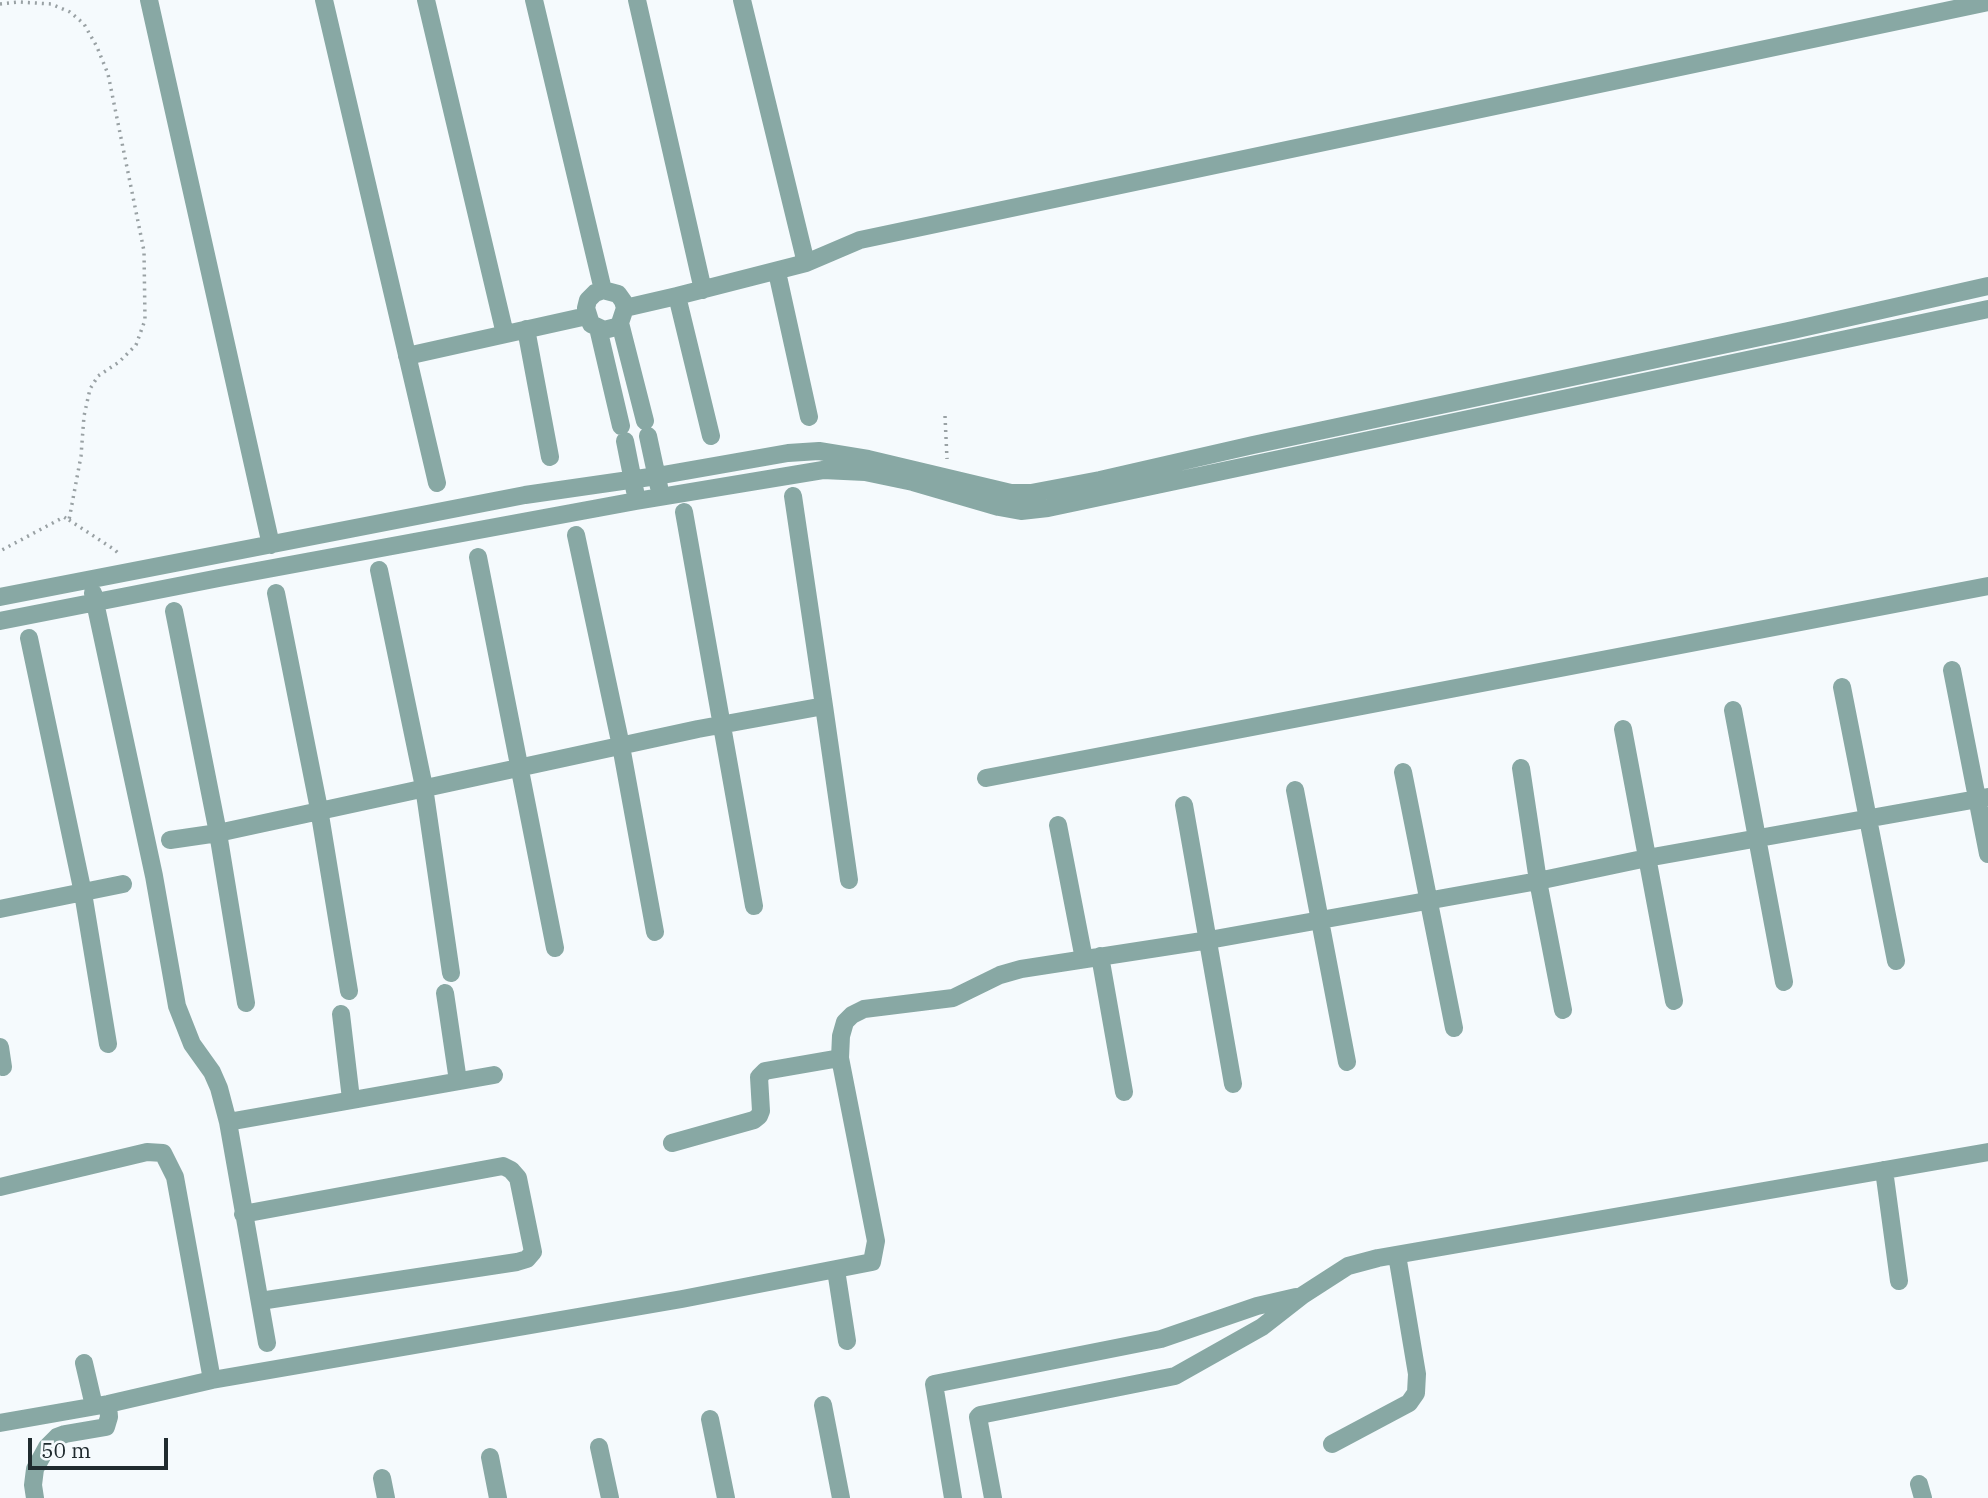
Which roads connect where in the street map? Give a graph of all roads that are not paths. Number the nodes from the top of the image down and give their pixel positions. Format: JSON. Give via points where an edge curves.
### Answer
{"nodes":[{"id":1,"x":149,"y":0,"type":"edge"},
{"id":2,"x":324,"y":0,"type":"edge"},
{"id":3,"x":426,"y":0,"type":"edge"},
{"id":4,"x":534,"y":0,"type":"edge"},
{"id":5,"x":637,"y":0,"type":"edge"},
{"id":6,"x":742,"y":0,"type":"edge"},
{"id":7,"x":1988,"y":2,"type":"edge"},
{"id":8,"x":806,"y":263,"type":"junction"},
{"id":9,"x":777,"y":272,"type":"junction"},
{"id":10,"x":1988,"y":286,"type":"edge"},
{"id":11,"x":603,"y":290,"type":"junction"},
{"id":12,"x":703,"y":290,"type":"junction"},
{"id":13,"x":677,"y":296,"type":"junction"},
{"id":14,"x":1988,"y":309,"type":"edge"},
{"id":15,"x":623,"y":316,"type":"junction"},
{"id":16,"x":592,"y":322,"type":"junction"},
{"id":17,"x":526,"y":329,"type":"junction"},
{"id":18,"x":505,"y":334,"type":"junction"},
{"id":19,"x":407,"y":356,"type":"junction"},
{"id":20,"x":809,"y":417,"type":"dead end"},
{"id":21,"x":711,"y":436,"type":"dead end"},
{"id":22,"x":788,"y":453,"type":"junction"},
{"id":23,"x":550,"y":457,"type":"dead end"},
{"id":24,"x":866,"y":465,"type":"junction"},
{"id":25,"x":912,"y":475,"type":"junction"},
{"id":26,"x":657,"y":476,"type":"junction"},
{"id":27,"x":633,"y":480,"type":"junction"},
{"id":28,"x":437,"y":483,"type":"dead end"},
{"id":29,"x":791,"y":483,"type":"junction"},
{"id":30,"x":661,"y":497,"type":"junction"},
{"id":31,"x":636,"y":501,"type":"junction"},
{"id":32,"x":684,"y":512,"type":"dead end"},
{"id":33,"x":576,"y":535,"type":"dead end"},
{"id":34,"x":271,"y":545,"type":"junction"},
{"id":35,"x":478,"y":557,"type":"dead end"},
{"id":36,"x":379,"y":570,"type":"dead end"},
{"id":37,"x":91,"y":581,"type":"junction"},
{"id":38,"x":1988,"y":586,"type":"edge"},
{"id":39,"x":276,"y":593,"type":"dead end"},
{"id":40,"x":0,"y":597,"type":"edge"},
{"id":41,"x":95,"y":602,"type":"junction"},
{"id":42,"x":174,"y":611,"type":"dead end"},
{"id":43,"x":0,"y":621,"type":"edge"},
{"id":44,"x":29,"y":638,"type":"dead end"},
{"id":45,"x":1952,"y":670,"type":"dead end"},
{"id":46,"x":1842,"y":687,"type":"dead end"},
{"id":47,"x":824,"y":706,"type":"junction"},
{"id":48,"x":1733,"y":710,"type":"dead end"},
{"id":49,"x":723,"y":725,"type":"junction"},
{"id":50,"x":1623,"y":729,"type":"dead end"},
{"id":51,"x":621,"y":746,"type":"junction"},
{"id":52,"x":521,"y":767,"type":"junction"},
{"id":53,"x":1521,"y":768,"type":"dead end"},
{"id":54,"x":1404,"y":772,"type":"dead end"},
{"id":55,"x":986,"y":778,"type":"dead end"},
{"id":56,"x":424,"y":787,"type":"junction"},
{"id":57,"x":1295,"y":790,"type":"dead end"},
{"id":58,"x":1982,"y":798,"type":"edge"},
{"id":59,"x":1184,"y":805,"type":"dead end"},
{"id":60,"x":319,"y":810,"type":"junction"},
{"id":61,"x":1868,"y":819,"type":"junction"},
{"id":62,"x":1058,"y":825,"type":"dead end"},
{"id":63,"x":218,"y":833,"type":"junction"},
{"id":64,"x":1758,"y":839,"type":"junction"},
{"id":65,"x":170,"y":840,"type":"dead end"},
{"id":66,"x":1988,"y":854,"type":"edge"},
{"id":67,"x":1647,"y":858,"type":"junction"},
{"id":68,"x":849,"y":880,"type":"dead end"},
{"id":69,"x":1538,"y":881,"type":"junction"},
{"id":70,"x":123,"y":884,"type":"dead end"},
{"id":71,"x":83,"y":893,"type":"junction"},
{"id":72,"x":1428,"y":901,"type":"junction"},
{"id":73,"x":754,"y":906,"type":"dead end"},
{"id":74,"x":0,"y":909,"type":"edge"},
{"id":75,"x":1320,"y":919,"type":"junction"},
{"id":76,"x":655,"y":932,"type":"dead end"},
{"id":77,"x":1209,"y":940,"type":"junction"},
{"id":78,"x":555,"y":948,"type":"dead end"},
{"id":79,"x":1092,"y":958,"type":"junction"},
{"id":80,"x":1896,"y":961,"type":"dead end"},
{"id":81,"x":451,"y":973,"type":"dead end"},
{"id":82,"x":1784,"y":982,"type":"dead end"},
{"id":83,"x":349,"y":991,"type":"dead end"},
{"id":84,"x":445,"y":993,"type":"dead end"},
{"id":85,"x":1674,"y":1001,"type":"dead end"},
{"id":86,"x":246,"y":1003,"type":"dead end"},
{"id":87,"x":1563,"y":1010,"type":"dead end"},
{"id":88,"x":341,"y":1014,"type":"dead end"},
{"id":89,"x":1454,"y":1028,"type":"dead end"},
{"id":90,"x":108,"y":1044,"type":"dead end"},
{"id":91,"x":0,"y":1047,"type":"edge"},
{"id":92,"x":840,"y":1058,"type":"junction"},
{"id":93,"x":1347,"y":1062,"type":"dead end"},
{"id":94,"x":3,"y":1066,"type":"dead end"},
{"id":95,"x":494,"y":1075,"type":"dead end"},
{"id":96,"x":458,"y":1080,"type":"junction"},
{"id":97,"x":1233,"y":1084,"type":"dead end"},
{"id":98,"x":1125,"y":1092,"type":"dead end"},
{"id":99,"x":351,"y":1099,"type":"junction"},
{"id":100,"x":228,"y":1122,"type":"junction"},
{"id":101,"x":672,"y":1143,"type":"dead end"},
{"id":102,"x":1987,"y":1157,"type":"edge"},
{"id":103,"x":1884,"y":1170,"type":"junction"},
{"id":104,"x":0,"y":1187,"type":"edge"},
{"id":105,"x":243,"y":1214,"type":"junction"},
{"id":106,"x":1397,"y":1255,"type":"junction"},
{"id":107,"x":836,"y":1270,"type":"junction"},
{"id":108,"x":1899,"y":1281,"type":"dead end"},
{"id":109,"x":1303,"y":1296,"type":"junction"},
{"id":110,"x":260,"y":1301,"type":"junction"},
{"id":111,"x":847,"y":1340,"type":"dead end"},
{"id":112,"x":267,"y":1343,"type":"dead end"},
{"id":113,"x":84,"y":1363,"type":"dead end"},
{"id":114,"x":212,"y":1380,"type":"junction"},
{"id":115,"x":102,"y":1405,"type":"junction"},
{"id":116,"x":823,"y":1405,"type":"dead end"},
{"id":117,"x":710,"y":1419,"type":"dead end"},
{"id":118,"x":0,"y":1423,"type":"edge"},
{"id":119,"x":1332,"y":1444,"type":"dead end"},
{"id":120,"x":599,"y":1447,"type":"dead end"},
{"id":121,"x":490,"y":1457,"type":"dead end"},
{"id":122,"x":383,"y":1478,"type":"dead end"},
{"id":123,"x":35,"y":1498,"type":"edge"},
{"id":124,"x":386,"y":1498,"type":"edge"},
{"id":125,"x":498,"y":1498,"type":"edge"},
{"id":126,"x":610,"y":1498,"type":"edge"},
{"id":127,"x":726,"y":1498,"type":"edge"},
{"id":128,"x":841,"y":1498,"type":"edge"},
{"id":129,"x":953,"y":1498,"type":"edge"},
{"id":130,"x":993,"y":1498,"type":"edge"}],
"edges":[{"from":1,"to":34,"type":"street"},
{"from":2,"to":19,"type":"street"},
{"from":3,"to":18,"type":"street"},
{"from":4,"to":11,"type":"street"},
{"from":5,"to":12,"type":"street"},
{"from":6,"to":8,"type":"street"},
{"from":7,"to":8,"type":"street","via":[[873,237]]},
{"from":8,"to":9,"type":"street"},
{"from":9,"to":12,"type":"street"},
{"from":9,"to":20,"type":"street"},
{"from":10,"to":25,"type":"street","via":[[1031,493]]},
{"from":11,"to":15,"type":"street","via":[[618,294]]},
{"from":11,"to":16,"type":"street","via":[[588,300]]},
{"from":12,"to":13,"type":"street"},
{"from":13,"to":15,"type":"street"},
{"from":13,"to":21,"type":"street"},
{"from":14,"to":25,"type":"street","via":[[1048,508],[1021,511],[999,507]]},
{"from":15,"to":16,"type":"street","via":[[610,329]]},
{"from":15,"to":26,"type":"street"},
{"from":16,"to":17,"type":"street"},
{"from":16,"to":27,"type":"street"},
{"from":17,"to":18,"type":"street"},
{"from":17,"to":23,"type":"street"},
{"from":18,"to":19,"type":"street"},
{"from":19,"to":28,"type":"street"},
{"from":22,"to":24,"type":"street","via":[[819,452]]},
{"from":22,"to":26,"type":"street"},
{"from":22,"to":29,"type":"street"},
{"from":24,"to":25,"type":"street"},
{"from":24,"to":29,"type":"street","via":[[824,470]]},
{"from":26,"to":27,"type":"street"},
{"from":26,"to":30,"type":"street"},
{"from":27,"to":31,"type":"street"},
{"from":27,"to":34,"type":"street","via":[[525,495]]},
{"from":29,"to":30,"type":"street"},
{"from":29,"to":47,"type":"street"},
{"from":30,"to":31,"type":"street"},
{"from":31,"to":41,"type":"street"},
{"from":32,"to":49,"type":"street"},
{"from":33,"to":51,"type":"street"},
{"from":34,"to":37,"type":"street"},
{"from":35,"to":52,"type":"street"},
{"from":36,"to":56,"type":"street"},
{"from":37,"to":40,"type":"street"},
{"from":37,"to":41,"type":"street"},
{"from":38,"to":55,"type":"street"},
{"from":39,"to":60,"type":"street"},
{"from":41,"to":43,"type":"street"},
{"from":41,"to":100,"type":"street","via":[[177,1006],[192,1044],[212,1072]]},
{"from":42,"to":63,"type":"street"},
{"from":44,"to":71,"type":"street"},
{"from":45,"to":58,"type":"street"},
{"from":46,"to":61,"type":"street"},
{"from":47,"to":49,"type":"street"},
{"from":47,"to":68,"type":"street"},
{"from":48,"to":64,"type":"street"},
{"from":49,"to":51,"type":"street"},
{"from":49,"to":73,"type":"street"},
{"from":50,"to":67,"type":"street"},
{"from":51,"to":52,"type":"street"},
{"from":51,"to":76,"type":"street"},
{"from":52,"to":56,"type":"street"},
{"from":52,"to":78,"type":"street"},
{"from":53,"to":69,"type":"street"},
{"from":54,"to":72,"type":"street"},
{"from":56,"to":60,"type":"street"},
{"from":56,"to":81,"type":"street"},
{"from":57,"to":75,"type":"street"},
{"from":58,"to":61,"type":"street"},
{"from":58,"to":66,"type":"street"},
{"from":59,"to":77,"type":"street"},
{"from":60,"to":63,"type":"street"},
{"from":60,"to":83,"type":"street"},
{"from":61,"to":64,"type":"street"},
{"from":61,"to":80,"type":"street"},
{"from":62,"to":79,"type":"street"},
{"from":63,"to":65,"type":"street"},
{"from":63,"to":86,"type":"street"},
{"from":64,"to":67,"type":"street"},
{"from":64,"to":82,"type":"street"},
{"from":67,"to":69,"type":"street"},
{"from":67,"to":85,"type":"street"},
{"from":69,"to":72,"type":"street"},
{"from":69,"to":87,"type":"street"},
{"from":70,"to":71,"type":"street"},
{"from":71,"to":74,"type":"street"},
{"from":71,"to":90,"type":"street"},
{"from":72,"to":75,"type":"street"},
{"from":72,"to":89,"type":"street"},
{"from":75,"to":77,"type":"street"},
{"from":75,"to":93,"type":"street"},
{"from":77,"to":79,"type":"street"},
{"from":77,"to":97,"type":"street"},
{"from":79,"to":92,"type":"street","via":[[1000,975],[953,998],[864,1009],[845,1022]]},
{"from":79,"to":98,"type":"street"},
{"from":84,"to":96,"type":"street"},
{"from":88,"to":99,"type":"street"},
{"from":91,"to":94,"type":"street"},
{"from":92,"to":101,"type":"street","via":[[765,1071],[759,1077],[761,1111],[754,1120]]},
{"from":92,"to":107,"type":"street","via":[[876,1241],[872,1262]]},
{"from":95,"to":96,"type":"street"},
{"from":96,"to":99,"type":"street"},
{"from":99,"to":100,"type":"street"},
{"from":100,"to":105,"type":"street"},
{"from":102,"to":103,"type":"street"},
{"from":103,"to":106,"type":"street"},
{"from":103,"to":108,"type":"street"},
{"from":104,"to":114,"type":"street","via":[[147,1152],[163,1153],[175,1178]]},
{"from":105,"to":110,"type":"street"},
{"from":105,"to":110,"type":"street","via":[[503,1166],[518,1178],[533,1252],[517,1262]]},
{"from":106,"to":109,"type":"street","via":[[1348,1266]]},
{"from":106,"to":119,"type":"street","via":[[1417,1374],[1416,1393],[1409,1403]]},
{"from":107,"to":111,"type":"street"},
{"from":107,"to":114,"type":"street"},
{"from":109,"to":129,"type":"street","via":[[1257,1306],[1161,1339],[934,1384]]},
{"from":109,"to":130,"type":"street","via":[[1262,1327],[1175,1376],[979,1415]]},
{"from":110,"to":112,"type":"street"},
{"from":113,"to":115,"type":"street"},
{"from":114,"to":115,"type":"street"},
{"from":115,"to":118,"type":"street"},
{"from":115,"to":123,"type":"street","via":[[109,1418],[106,1427],[65,1434],[47,1447],[35,1469]]},
{"from":116,"to":128,"type":"street"},
{"from":117,"to":127,"type":"street"},
{"from":120,"to":126,"type":"street"},
{"from":121,"to":125,"type":"street"},
{"from":122,"to":124,"type":"street"}]}
